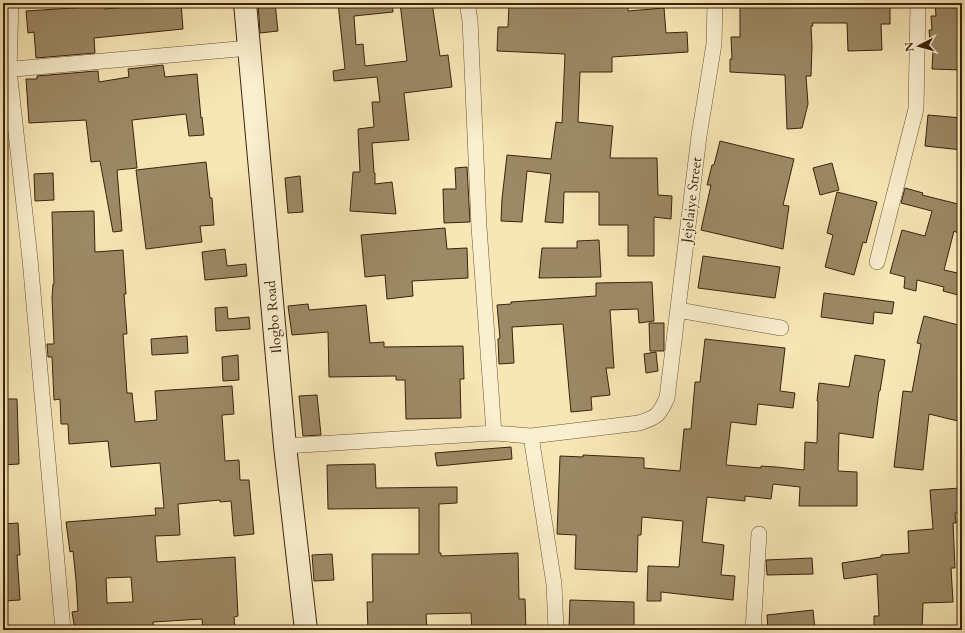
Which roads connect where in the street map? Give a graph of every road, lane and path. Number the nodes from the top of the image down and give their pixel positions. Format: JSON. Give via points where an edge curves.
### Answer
{"nodes":[{"id":1,"x":11,"y":3,"type":"edge"},
{"id":2,"x":245,"y":3,"type":"edge"},
{"id":3,"x":467,"y":3,"type":"edge"},
{"id":4,"x":715,"y":3,"type":"edge"},
{"id":5,"x":918,"y":3,"type":"edge"},
{"id":6,"x":249,"y":48,"type":"junction"},
{"id":7,"x":6,"y":70,"type":"edge"},
{"id":8,"x":877,"y":262,"type":"dead end"},
{"id":9,"x":678,"y":310,"type":"junction"},
{"id":10,"x":781,"y":328,"type":"dead end"},
{"id":11,"x":494,"y":433,"type":"junction"},
{"id":12,"x":531,"y":436,"type":"junction"},
{"id":13,"x":285,"y":446,"type":"junction"},
{"id":14,"x":759,"y":534,"type":"dead end"},
{"id":15,"x":63,"y":630,"type":"edge"},
{"id":16,"x":306,"y":630,"type":"edge"},
{"id":17,"x":556,"y":630,"type":"edge"},
{"id":18,"x":753,"y":630,"type":"edge"}],
"edges":[{"from":1,"to":7,"type":"street"},
{"from":2,"to":6,"type":"main road","name":"Ilogbo Road"},
{"from":3,"to":11,"type":"street","via":[[470,20],[479,227]]},
{"from":4,"to":9,"type":"street","name":"Jejelaiye Street","via":[[714,44]]},
{"from":5,"to":8,"type":"street","via":[[916,109]]},
{"from":6,"to":7,"type":"street"},
{"from":6,"to":13,"type":"main road","name":"Ilogbo Road"},
{"from":7,"to":15,"type":"street","via":[[30,259]]},
{"from":9,"to":10,"type":"street"},
{"from":9,"to":12,"type":"street","name":"Jejelaiye Street","via":[[667,398],[659,414],[644,421]]},
{"from":11,"to":12,"type":"street"},
{"from":11,"to":13,"type":"street"},
{"from":12,"to":17,"type":"street","via":[[554,584]]},
{"from":13,"to":16,"type":"main road","name":"Ilogbo Road"},
{"from":14,"to":18,"type":"street"}]}
